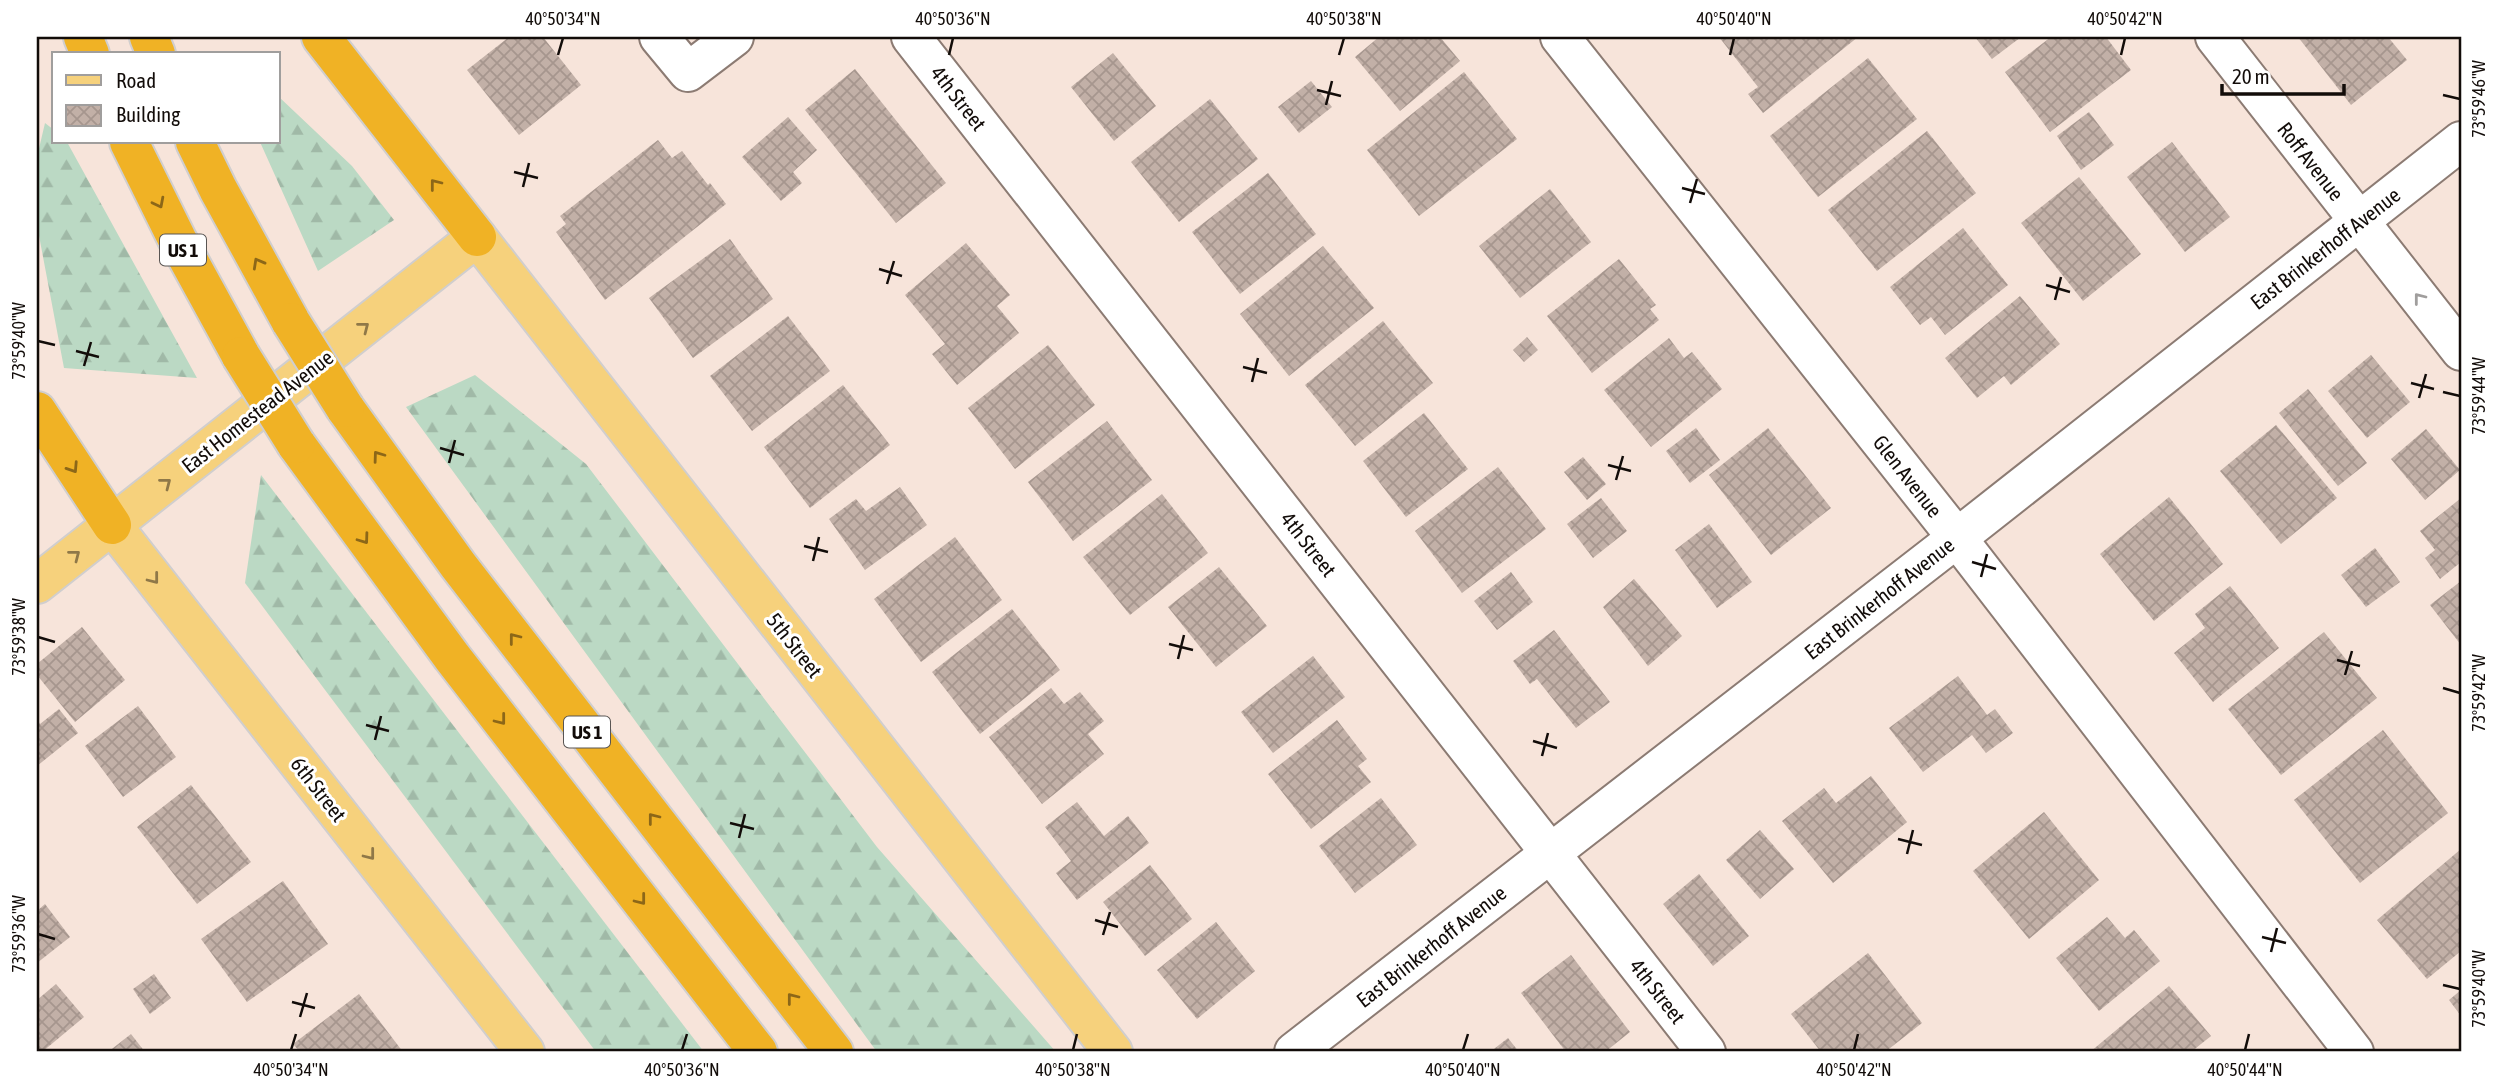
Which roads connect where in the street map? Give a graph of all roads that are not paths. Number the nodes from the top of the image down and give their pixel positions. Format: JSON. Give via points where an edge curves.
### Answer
{"nodes":[{"id":1,"x":321,"y":37,"type":"edge"},
{"id":2,"x":659,"y":37,"type":"edge"},
{"id":3,"x":734,"y":37,"type":"edge"},
{"id":4,"x":911,"y":37,"type":"edge"},
{"id":5,"x":1560,"y":37,"type":"edge"},
{"id":6,"x":2214,"y":37,"type":"edge"},
{"id":7,"x":2461,"y":141,"type":"edge"},
{"id":8,"x":130,"y":144,"type":"edge"},
{"id":9,"x":196,"y":144,"type":"edge"},
{"id":10,"x":2358,"y":222,"type":"junction"},
{"id":11,"x":477,"y":237,"type":"junction"},
{"id":12,"x":2461,"y":351,"type":"edge"},
{"id":13,"x":37,"y":411,"type":"edge"},
{"id":14,"x":112,"y":525,"type":"junction"},
{"id":15,"x":1957,"y":538,"type":"junction"},
{"id":16,"x":37,"y":584,"type":"edge"},
{"id":17,"x":1550,"y":852,"type":"junction"},
{"id":18,"x":525,"y":1052,"type":"edge"},
{"id":19,"x":758,"y":1052,"type":"edge"},
{"id":20,"x":834,"y":1052,"type":"edge"},
{"id":21,"x":1113,"y":1052,"type":"edge"},
{"id":22,"x":1294,"y":1052,"type":"edge"},
{"id":23,"x":1706,"y":1052,"type":"edge"},
{"id":24,"x":2354,"y":1052,"type":"edge"}],
"edges":[{"from":11,"to":1,"type":"highway","one_way":true},
{"from":2,"to":3,"type":"street","via":[[688,72]]},
{"from":4,"to":17,"type":"street","name":"4th Street"},
{"from":5,"to":15,"type":"street","name":"Glen Avenue"},
{"from":6,"to":10,"type":"street","name":"Roff Avenue"},
{"from":7,"to":10,"type":"street","name":"East Brinkerhoff Avenue"},
{"from":8,"to":19,"type":"highway","number":"US 1","one_way":true,"bridge":true,"via":[[241,356],[296,444],[452,657]]},
{"from":20,"to":9,"type":"highway","number":"US 1","one_way":true,"bridge":true,"via":[[458,565],[345,408],[291,322]]},
{"from":12,"to":10,"type":"street","name":"Roff Avenue","one_way":true},
{"from":10,"to":15,"type":"street","name":"East Brinkerhoff Avenue"},
{"from":14,"to":11,"type":"main road","name":"East Homestead Avenue","one_way":true},
{"from":11,"to":21,"type":"main road","name":"5th Street"},
{"from":13,"to":14,"type":"highway","one_way":true},
{"from":16,"to":14,"type":"main road","name":"East Homestead Avenue","one_way":true},
{"from":14,"to":18,"type":"main road","name":"6th Street","one_way":true},
{"from":15,"to":17,"type":"street","name":"East Brinkerhoff Avenue"},
{"from":15,"to":24,"type":"street","name":"Glen Avenue"},
{"from":17,"to":22,"type":"street","name":"East Brinkerhoff Avenue"},
{"from":17,"to":23,"type":"street","name":"4th Street"}]}
